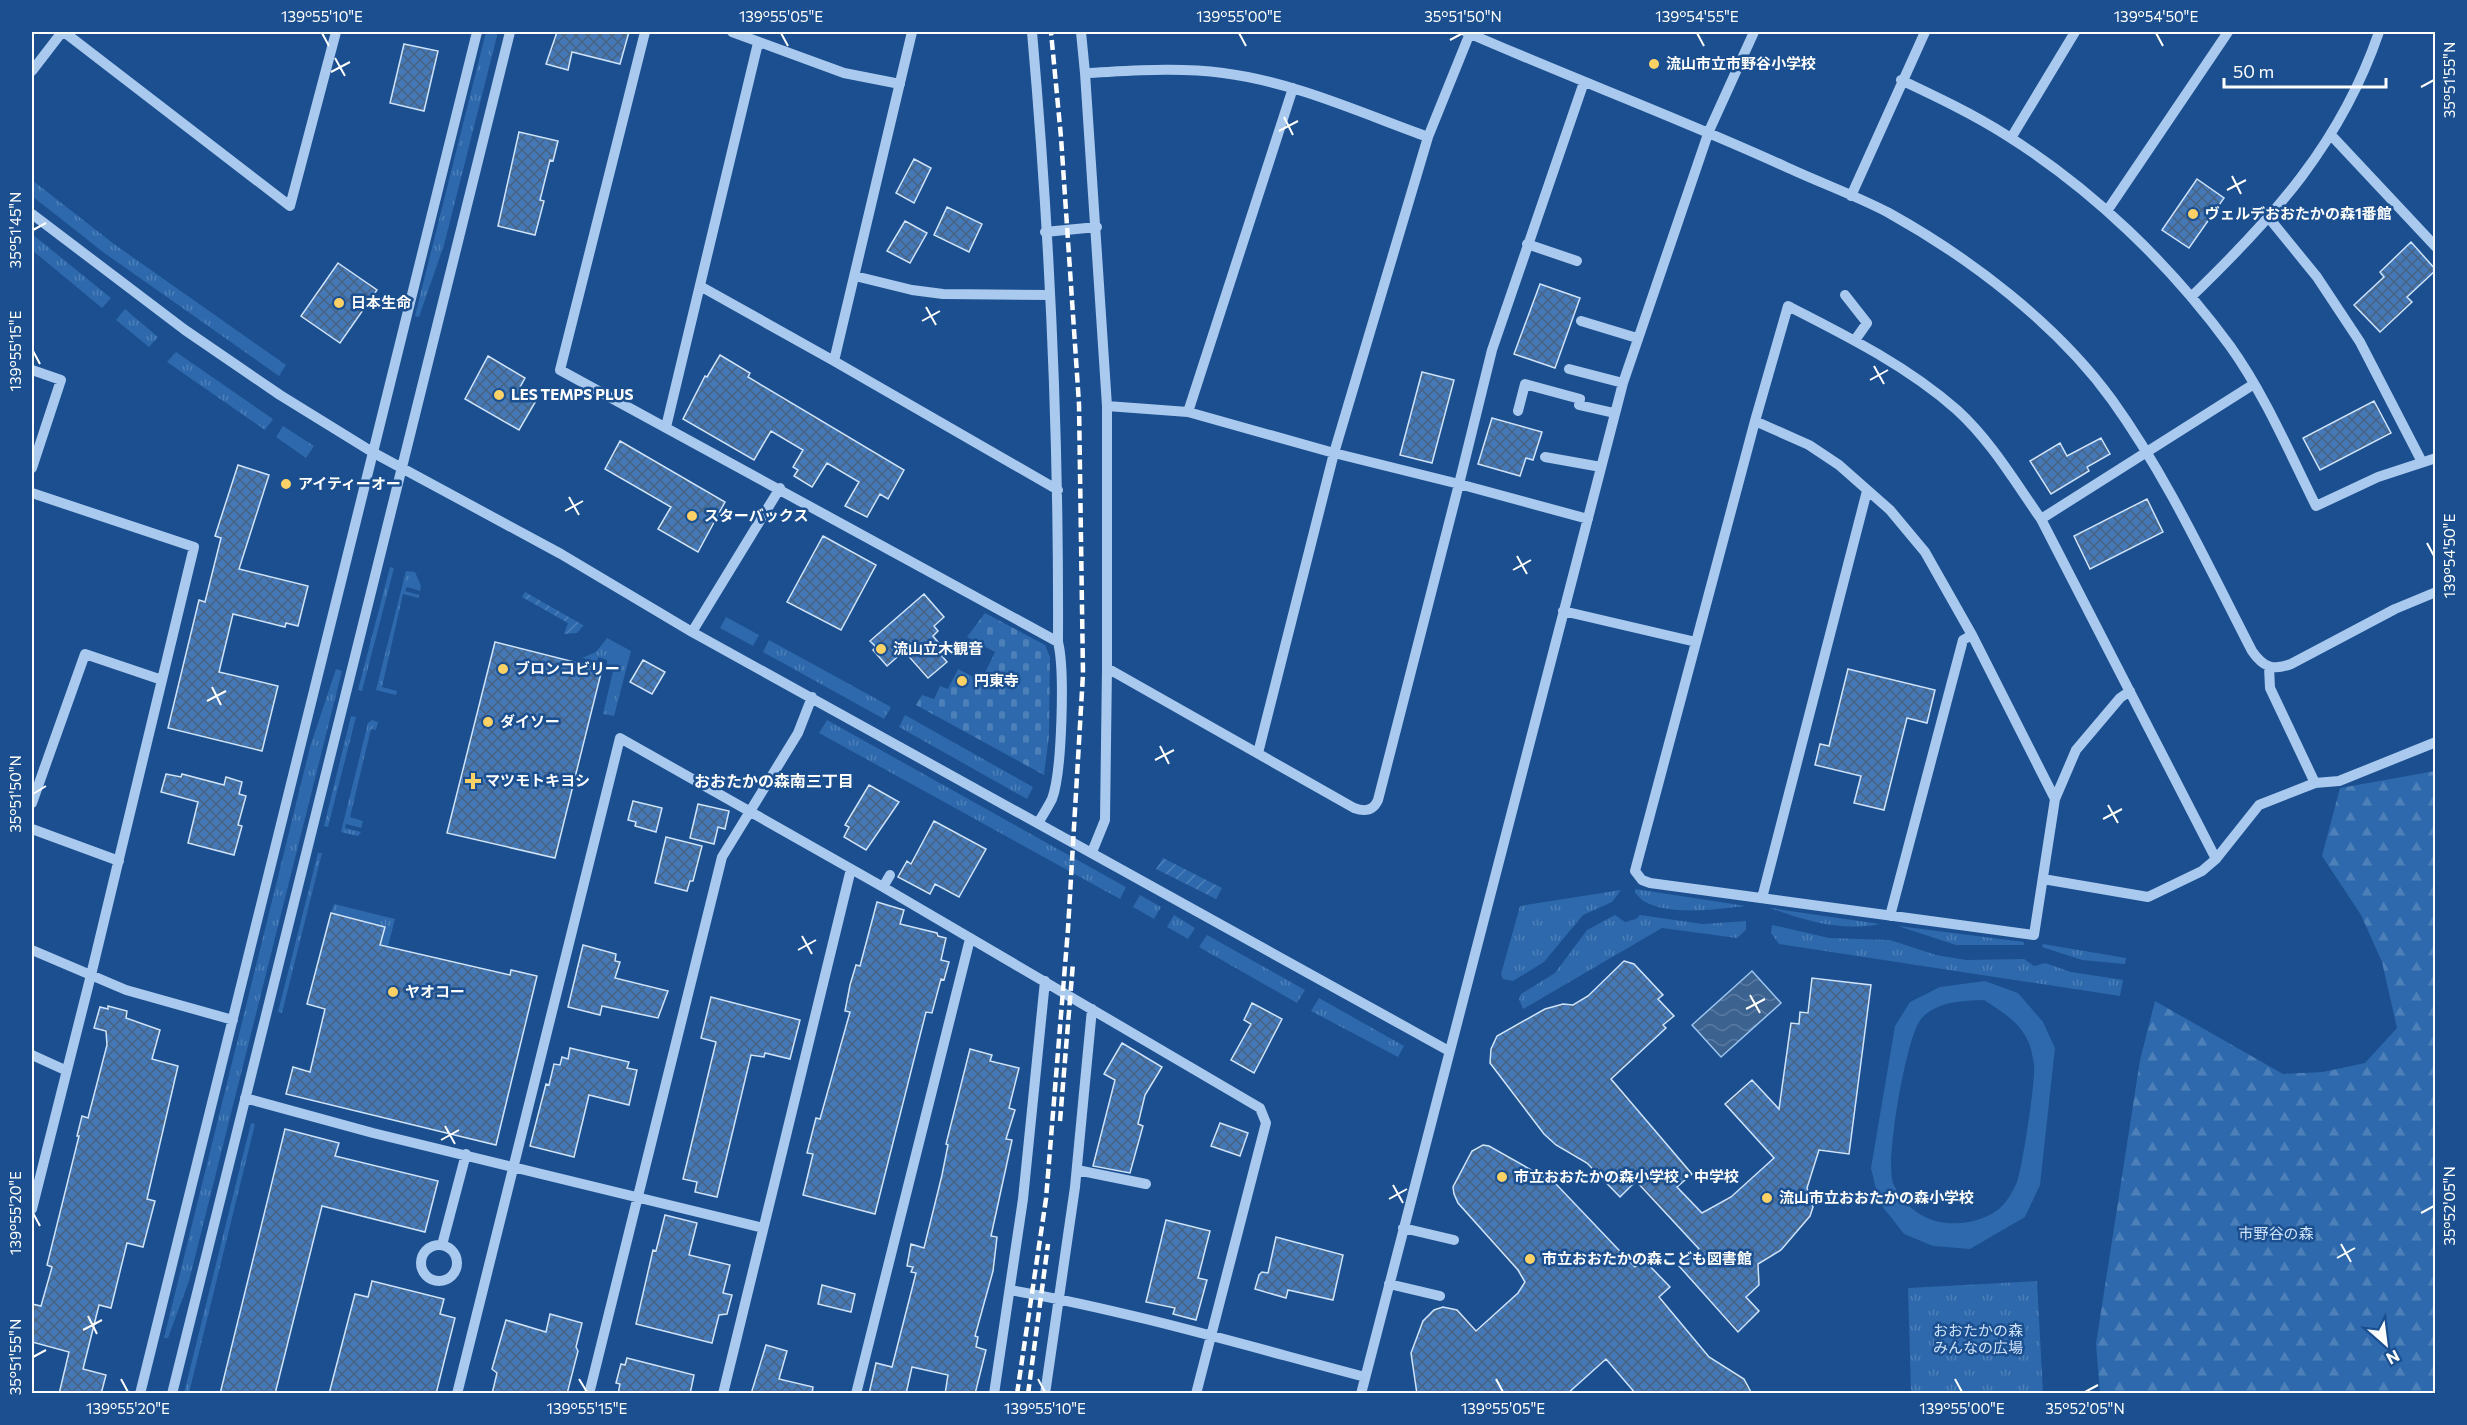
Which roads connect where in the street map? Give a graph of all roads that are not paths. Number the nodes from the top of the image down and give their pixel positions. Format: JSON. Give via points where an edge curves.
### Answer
{"nodes":[{"id":1,"x":63,"y":32,"type":"edge"},
{"id":2,"x":336,"y":32,"type":"edge"},
{"id":3,"x":477,"y":32,"type":"edge"},
{"id":4,"x":510,"y":32,"type":"edge"},
{"id":5,"x":645,"y":32,"type":"edge"},
{"id":6,"x":732,"y":32,"type":"edge"},
{"id":7,"x":912,"y":32,"type":"edge"},
{"id":8,"x":1032,"y":32,"type":"edge"},
{"id":9,"x":1081,"y":32,"type":"edge"},
{"id":10,"x":1468,"y":32,"type":"edge"},
{"id":11,"x":1754,"y":32,"type":"edge"},
{"id":12,"x":1925,"y":32,"type":"edge"},
{"id":13,"x":2075,"y":32,"type":"edge"},
{"id":14,"x":2228,"y":32,"type":"edge"},
{"id":15,"x":2379,"y":32,"type":"edge"},
{"id":16,"x":758,"y":43,"type":"junction"},
{"id":17,"x":32,"y":71,"type":"edge"},
{"id":18,"x":1086,"y":73,"type":"junction"},
{"id":19,"x":1901,"y":80,"type":"junction"},
{"id":20,"x":1584,"y":82,"type":"junction"},
{"id":21,"x":900,"y":84,"type":"junction"},
{"id":22,"x":1293,"y":88,"type":"junction"},
{"id":23,"x":1709,"y":131,"type":"junction"},
{"id":24,"x":2331,"y":135,"type":"junction"},
{"id":25,"x":1428,"y":137,"type":"junction"},
{"id":26,"x":2011,"y":138,"type":"junction"},
{"id":27,"x":1851,"y":196,"type":"junction"},
{"id":28,"x":2107,"y":211,"type":"junction"},
{"id":29,"x":32,"y":214,"type":"edge"},
{"id":30,"x":2269,"y":218,"type":"junction"},
{"id":31,"x":1097,"y":227,"type":"junction"},
{"id":32,"x":1045,"y":232,"type":"junction"},
{"id":33,"x":1527,"y":244,"type":"junction"},
{"id":34,"x":2436,"y":247,"type":"edge"},
{"id":35,"x":1577,"y":261,"type":"dead end"},
{"id":36,"x":855,"y":276,"type":"junction"},
{"id":37,"x":700,"y":286,"type":"junction"},
{"id":38,"x":1050,"y":295,"type":"junction"},
{"id":39,"x":1845,"y":295,"type":"dead end"},
{"id":40,"x":2191,"y":297,"type":"junction"},
{"id":41,"x":1581,"y":321,"type":"dead end"},
{"id":42,"x":1637,"y":338,"type":"junction"},
{"id":43,"x":1855,"y":340,"type":"junction"},
{"id":44,"x":834,"y":361,"type":"junction"},
{"id":45,"x":1569,"y":369,"type":"dead end"},
{"id":46,"x":32,"y":370,"type":"edge"},
{"id":47,"x":1623,"y":383,"type":"junction"},
{"id":48,"x":2254,"y":384,"type":"junction"},
{"id":49,"x":1107,"y":406,"type":"junction"},
{"id":50,"x":1518,"y":411,"type":"dead end"},
{"id":51,"x":1188,"y":412,"type":"junction"},
{"id":52,"x":1614,"y":413,"type":"junction"},
{"id":53,"x":1755,"y":421,"type":"junction"},
{"id":54,"x":666,"y":427,"type":"junction"},
{"id":55,"x":374,"y":453,"type":"junction"},
{"id":56,"x":1334,"y":453,"type":"junction"},
{"id":57,"x":2147,"y":453,"type":"junction"},
{"id":58,"x":1545,"y":457,"type":"dead end"},
{"id":59,"x":2436,"y":458,"type":"edge"},
{"id":60,"x":2422,"y":462,"type":"junction"},
{"id":61,"x":1601,"y":467,"type":"junction"},
{"id":62,"x":32,"y":468,"type":"edge"},
{"id":63,"x":402,"y":469,"type":"junction"},
{"id":64,"x":1459,"y":484,"type":"junction"},
{"id":65,"x":780,"y":488,"type":"junction"},
{"id":66,"x":1058,"y":490,"type":"junction"},
{"id":67,"x":1868,"y":491,"type":"junction"},
{"id":68,"x":32,"y":493,"type":"edge"},
{"id":69,"x":1588,"y":519,"type":"junction"},
{"id":70,"x":2042,"y":519,"type":"junction"},
{"id":71,"x":2436,"y":592,"type":"edge"},
{"id":72,"x":1563,"y":611,"type":"junction"},
{"id":73,"x":692,"y":632,"type":"junction"},
{"id":74,"x":1972,"y":635,"type":"junction"},
{"id":75,"x":1058,"y":642,"type":"junction"},
{"id":76,"x":1696,"y":642,"type":"junction"},
{"id":77,"x":1107,"y":668,"type":"junction"},
{"id":78,"x":2269,"y":668,"type":"junction"},
{"id":79,"x":162,"y":680,"type":"junction"},
{"id":80,"x":2130,"y":691,"type":"junction"},
{"id":81,"x":812,"y":697,"type":"junction"},
{"id":82,"x":2436,"y":742,"type":"edge"},
{"id":83,"x":1258,"y":753,"type":"junction"},
{"id":84,"x":2314,"y":783,"type":"junction"},
{"id":85,"x":2055,"y":799,"type":"junction"},
{"id":86,"x":32,"y":803,"type":"edge"},
{"id":87,"x":748,"y":811,"type":"junction"},
{"id":88,"x":1038,"y":823,"type":"junction"},
{"id":89,"x":32,"y":829,"type":"edge"},
{"id":90,"x":1092,"y":852,"type":"junction"},
{"id":91,"x":2216,"y":859,"type":"junction"},
{"id":92,"x":119,"y":861,"type":"junction"},
{"id":93,"x":851,"y":869,"type":"junction"},
{"id":94,"x":890,"y":875,"type":"dead end"},
{"id":95,"x":2043,"y":879,"type":"junction"},
{"id":96,"x":883,"y":888,"type":"junction"},
{"id":97,"x":1762,"y":898,"type":"junction"},
{"id":98,"x":1890,"y":916,"type":"junction"},
{"id":99,"x":970,"y":939,"type":"junction"},
{"id":100,"x":32,"y":950,"type":"edge"},
{"id":101,"x":92,"y":975,"type":"junction"},
{"id":102,"x":1045,"y":981,"type":"junction"},
{"id":103,"x":1092,"y":1009,"type":"junction"},
{"id":104,"x":233,"y":1020,"type":"junction"},
{"id":105,"x":1449,"y":1051,"type":"junction"},
{"id":106,"x":32,"y":1055,"type":"edge"},
{"id":107,"x":65,"y":1070,"type":"junction"},
{"id":108,"x":245,"y":1098,"type":"junction"},
{"id":109,"x":466,"y":1154,"type":"junction"},
{"id":110,"x":514,"y":1165,"type":"junction"},
{"id":111,"x":1077,"y":1170,"type":"junction"},
{"id":112,"x":1146,"y":1184,"type":"dead end"},
{"id":113,"x":638,"y":1196,"type":"junction"},
{"id":114,"x":32,"y":1209,"type":"edge"},
{"id":115,"x":763,"y":1228,"type":"junction"},
{"id":116,"x":1403,"y":1228,"type":"junction"},
{"id":117,"x":1454,"y":1240,"type":"dead end"},
{"id":118,"x":442,"y":1245,"type":"dead end"},
{"id":119,"x":1389,"y":1284,"type":"junction"},
{"id":120,"x":1010,"y":1290,"type":"junction"},
{"id":121,"x":1440,"y":1296,"type":"dead end"},
{"id":122,"x":1059,"y":1299,"type":"junction"},
{"id":123,"x":1211,"y":1335,"type":"junction"},
{"id":124,"x":1365,"y":1377,"type":"junction"},
{"id":125,"x":140,"y":1394,"type":"edge"},
{"id":126,"x":172,"y":1394,"type":"edge"},
{"id":127,"x":457,"y":1394,"type":"edge"},
{"id":128,"x":589,"y":1394,"type":"edge"},
{"id":129,"x":723,"y":1394,"type":"edge"},
{"id":130,"x":856,"y":1394,"type":"edge"},
{"id":131,"x":994,"y":1394,"type":"edge"},
{"id":132,"x":1045,"y":1394,"type":"edge"},
{"id":133,"x":1196,"y":1394,"type":"edge"},
{"id":134,"x":1360,"y":1394,"type":"edge"}],
"edges":[{"from":1,"to":2,"type":"street","via":[[290,206]]},
{"from":1,"to":17,"type":"street"},
{"from":3,"to":55,"type":"street"},
{"from":4,"to":63,"type":"street"},
{"from":5,"to":54,"type":"street","via":[[561,370]]},
{"from":6,"to":16,"type":"street"},
{"from":7,"to":21,"type":"street"},
{"from":8,"to":32,"type":"street","via":[[1046,191]]},
{"from":9,"to":18,"type":"street"},
{"from":10,"to":20,"type":"street"},
{"from":10,"to":25,"type":"street"},
{"from":11,"to":23,"type":"street"},
{"from":12,"to":19,"type":"street"},
{"from":13,"to":26,"type":"street"},
{"from":14,"to":28,"type":"street"},
{"from":15,"to":24,"type":"street","via":[[2365,71]]},
{"from":16,"to":21,"type":"street","via":[[844,74]]},
{"from":16,"to":37,"type":"street"},
{"from":18,"to":22,"type":"street","via":[[1165,69],[1224,73]]},
{"from":18,"to":31,"type":"street"},
{"from":19,"to":26,"type":"street"},
{"from":19,"to":27,"type":"street"},
{"from":20,"to":23,"type":"street"},
{"from":20,"to":33,"type":"street"},
{"from":21,"to":36,"type":"street"},
{"from":22,"to":25,"type":"street"},
{"from":22,"to":51,"type":"street"},
{"from":23,"to":27,"type":"street"},
{"from":23,"to":42,"type":"street"},
{"from":24,"to":30,"type":"street"},
{"from":24,"to":34,"type":"street"},
{"from":25,"to":56,"type":"street"},
{"from":26,"to":28,"type":"street"},
{"from":27,"to":57,"type":"street","via":[[1946,247],[2035,317],[2110,398]]},
{"from":28,"to":40,"type":"street"},
{"from":29,"to":55,"type":"street","via":[[185,330]]},
{"from":30,"to":40,"type":"street"},
{"from":30,"to":60,"type":"street","via":[[2318,277],[2360,342]]},
{"from":31,"to":32,"type":"street"},
{"from":31,"to":49,"type":"street"},
{"from":32,"to":38,"type":"street"},
{"from":33,"to":35,"type":"street"},
{"from":33,"to":64,"type":"street","via":[[1492,350]]},
{"from":36,"to":38,"type":"street","via":[[943,294]]},
{"from":36,"to":44,"type":"street"},
{"from":37,"to":44,"type":"street"},
{"from":37,"to":54,"type":"street"},
{"from":38,"to":66,"type":"street"},
{"from":39,"to":43,"type":"street","via":[[1867,323]]},
{"from":40,"to":48,"type":"street"},
{"from":41,"to":42,"type":"street"},
{"from":42,"to":47,"type":"street"},
{"from":43,"to":53,"type":"street","via":[[1788,306]]},
{"from":43,"to":70,"type":"street","via":[[1919,380],[1958,412],[1993,451]]},
{"from":44,"to":66,"type":"street"},
{"from":45,"to":47,"type":"street"},
{"from":46,"to":62,"type":"street","via":[[61,380]]},
{"from":47,"to":52,"type":"street"},
{"from":48,"to":57,"type":"street"},
{"from":48,"to":60,"type":"street","via":[[2316,506],[2378,477]]},
{"from":49,"to":51,"type":"street"},
{"from":49,"to":77,"type":"street"},
{"from":50,"to":52,"type":"street","via":[[1525,384],[1580,399],[1579,405]]},
{"from":51,"to":56,"type":"street"},
{"from":52,"to":61,"type":"street"},
{"from":53,"to":67,"type":"street","via":[[1809,445]]},
{"from":53,"to":76,"type":"street"},
{"from":54,"to":65,"type":"street"},
{"from":55,"to":63,"type":"street"},
{"from":55,"to":104,"type":"street"},
{"from":56,"to":64,"type":"street"},
{"from":56,"to":83,"type":"street"},
{"from":57,"to":70,"type":"street"},
{"from":57,"to":78,"type":"street","via":[[2252,651]]},
{"from":58,"to":61,"type":"street"},
{"from":59,"to":60,"type":"street"},
{"from":61,"to":69,"type":"street"},
{"from":63,"to":73,"type":"street","via":[[561,554]]},
{"from":63,"to":108,"type":"street"},
{"from":64,"to":69,"type":"street"},
{"from":64,"to":83,"type":"street","via":[[1375,806],[1362,811],[1354,808]]},
{"from":65,"to":73,"type":"street"},
{"from":65,"to":75,"type":"street"},
{"from":66,"to":75,"type":"street"},
{"from":67,"to":74,"type":"street","via":[[1890,510],[1925,552]]},
{"from":67,"to":97,"type":"street"},
{"from":68,"to":79,"type":"street","via":[[194,547]]},
{"from":69,"to":72,"type":"street"},
{"from":70,"to":80,"type":"street"},
{"from":71,"to":78,"type":"street","via":[[2291,663]]},
{"from":72,"to":76,"type":"street"},
{"from":72,"to":105,"type":"street"},
{"from":73,"to":81,"type":"street"},
{"from":74,"to":85,"type":"street"},
{"from":74,"to":98,"type":"street","via":[[1963,640]]},
{"from":75,"to":88,"type":"street","via":[[1062,659],[1059,746],[1052,798]]},
{"from":76,"to":97,"type":"street","via":[[1635,871],[1650,883]]},
{"from":77,"to":83,"type":"street"},
{"from":77,"to":90,"type":"street","via":[[1104,820]]},
{"from":78,"to":84,"type":"street","via":[[2267,680],[2271,691]]},
{"from":79,"to":86,"type":"street","via":[[85,654]]},
{"from":79,"to":92,"type":"street"},
{"from":80,"to":85,"type":"street","via":[[2076,750]]},
{"from":80,"to":91,"type":"street"},
{"from":81,"to":87,"type":"street","via":[[798,733]]},
{"from":81,"to":88,"type":"street"},
{"from":82,"to":84,"type":"street","via":[[2339,781]]},
{"from":84,"to":91,"type":"street","via":[[2259,805]]},
{"from":85,"to":95,"type":"street"},
{"from":87,"to":93,"type":"street"},
{"from":87,"to":110,"type":"street","via":[[620,738]]},
{"from":87,"to":113,"type":"street","via":[[722,856]]},
{"from":88,"to":90,"type":"street"},
{"from":89,"to":92,"type":"street"},
{"from":90,"to":105,"type":"street"},
{"from":91,"to":95,"type":"street","via":[[2202,871],[2148,897]]},
{"from":92,"to":101,"type":"street"},
{"from":93,"to":96,"type":"street"},
{"from":93,"to":115,"type":"street"},
{"from":94,"to":96,"type":"street"},
{"from":95,"to":98,"type":"street","via":[[2034,935]]},
{"from":96,"to":99,"type":"street"},
{"from":97,"to":98,"type":"street"},
{"from":99,"to":102,"type":"street"},
{"from":99,"to":130,"type":"street"},
{"from":100,"to":101,"type":"street"},
{"from":101,"to":104,"type":"street","via":[[152,998]]},
{"from":101,"to":107,"type":"street"},
{"from":102,"to":103,"type":"street"},
{"from":102,"to":120,"type":"street"},
{"from":103,"to":111,"type":"street"},
{"from":103,"to":123,"type":"street","via":[[1260,1108],[1264,1116],[1266,1123]]},
{"from":104,"to":125,"type":"street"},
{"from":105,"to":116,"type":"street"},
{"from":106,"to":107,"type":"street"},
{"from":107,"to":114,"type":"street"},
{"from":108,"to":109,"type":"street"},
{"from":108,"to":126,"type":"street"},
{"from":109,"to":110,"type":"street"},
{"from":109,"to":118,"type":"street"},
{"from":110,"to":113,"type":"street"},
{"from":110,"to":127,"type":"street"},
{"from":111,"to":112,"type":"street"},
{"from":111,"to":122,"type":"street"},
{"from":113,"to":115,"type":"street"},
{"from":113,"to":128,"type":"street"},
{"from":115,"to":129,"type":"street"},
{"from":116,"to":117,"type":"street"},
{"from":116,"to":119,"type":"street"},
{"from":119,"to":121,"type":"street"},
{"from":119,"to":124,"type":"street"},
{"from":120,"to":122,"type":"street"},
{"from":120,"to":131,"type":"street"},
{"from":122,"to":123,"type":"street"},
{"from":122,"to":132,"type":"street"},
{"from":123,"to":124,"type":"street"},
{"from":123,"to":133,"type":"street"},
{"from":124,"to":134,"type":"street"}]}
